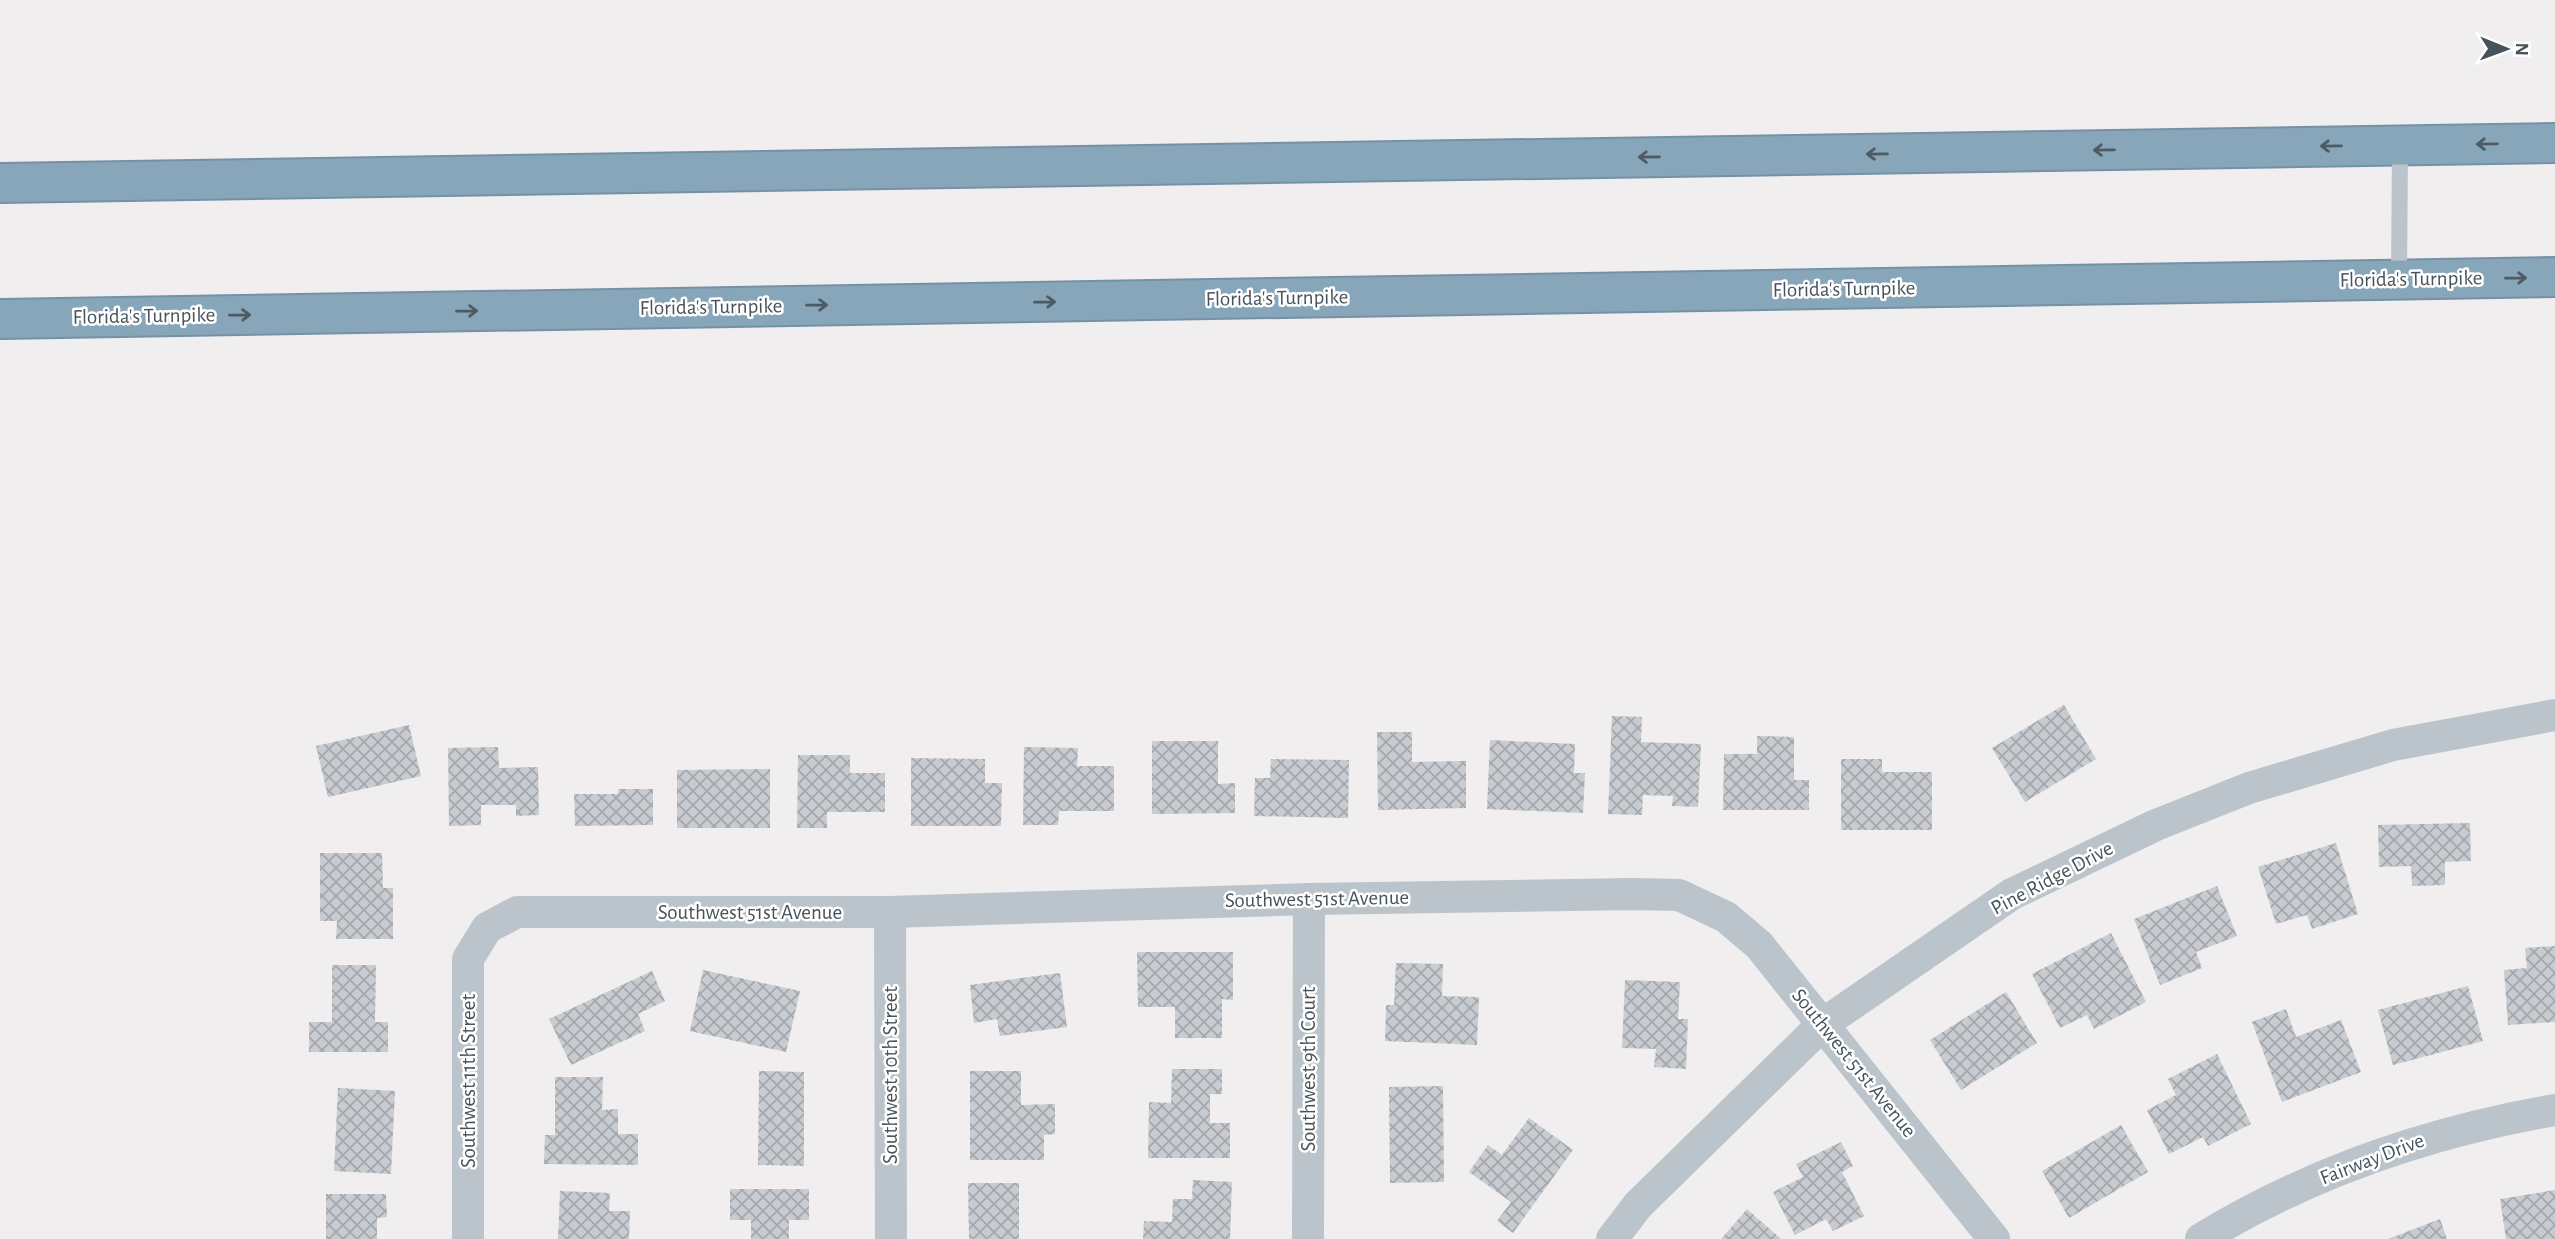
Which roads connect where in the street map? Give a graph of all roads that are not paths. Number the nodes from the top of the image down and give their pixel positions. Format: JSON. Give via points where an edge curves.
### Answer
{"nodes":[{"id":1,"x":2555,"y":143,"type":"edge"},
{"id":2,"x":2400,"y":145,"type":"junction"},
{"id":3,"x":0,"y":183,"type":"edge"},
{"id":4,"x":2555,"y":277,"type":"edge"},
{"id":5,"x":2399,"y":280,"type":"junction"},
{"id":6,"x":0,"y":318,"type":"edge"},
{"id":7,"x":2555,"y":715,"type":"edge"},
{"id":8,"x":1309,"y":899,"type":"junction"},
{"id":9,"x":890,"y":912,"type":"junction"},
{"id":10,"x":487,"y":928,"type":"joint"},
{"id":11,"x":1822,"y":1024,"type":"junction"},
{"id":12,"x":2555,"y":1110,"type":"edge"},
{"id":13,"x":468,"y":1239,"type":"edge"},
{"id":14,"x":891,"y":1239,"type":"edge"},
{"id":15,"x":1308,"y":1239,"type":"edge"},
{"id":16,"x":1612,"y":1239,"type":"edge"},
{"id":17,"x":1994,"y":1239,"type":"edge"},
{"id":18,"x":2201,"y":1239,"type":"edge"}],
"edges":[{"from":1,"to":2,"type":"highway","one_way":true},
{"from":2,"to":3,"type":"highway","one_way":true},
{"from":2,"to":5,"type":"lane"},
{"from":5,"to":4,"type":"highway","name":"Florida's Turnpike","one_way":true},
{"from":6,"to":5,"type":"highway","name":"Florida's Turnpike","one_way":true},
{"from":7,"to":11,"type":"street","name":"Pine Ridge Drive","via":[[2393,745],[2249,788],[2156,825],[2012,894]]},
{"from":8,"to":9,"type":"street","name":"Southwest 51st Avenue"},
{"from":8,"to":11,"type":"street","name":"Southwest 51st Avenue","via":[[1679,895],[1726,917],[1759,945]]},
{"from":8,"to":15,"type":"street","name":"Southwest 9th Court"},
{"from":9,"to":10,"type":"street","name":"Southwest 51st Avenue","via":[[517,912]]},
{"from":9,"to":14,"type":"street","name":"Southwest 10th Street"},
{"from":10,"to":13,"type":"street","name":"Southwest 11th Street","via":[[468,959]]},
{"from":11,"to":16,"type":"street","name":"Pine Ridge Drive","via":[[1638,1205]]},
{"from":11,"to":17,"type":"street","name":"Southwest 51st Avenue"},
{"from":12,"to":18,"type":"street","name":"Fairway Drive","via":[[2401,1145],[2256,1205]]}]}
